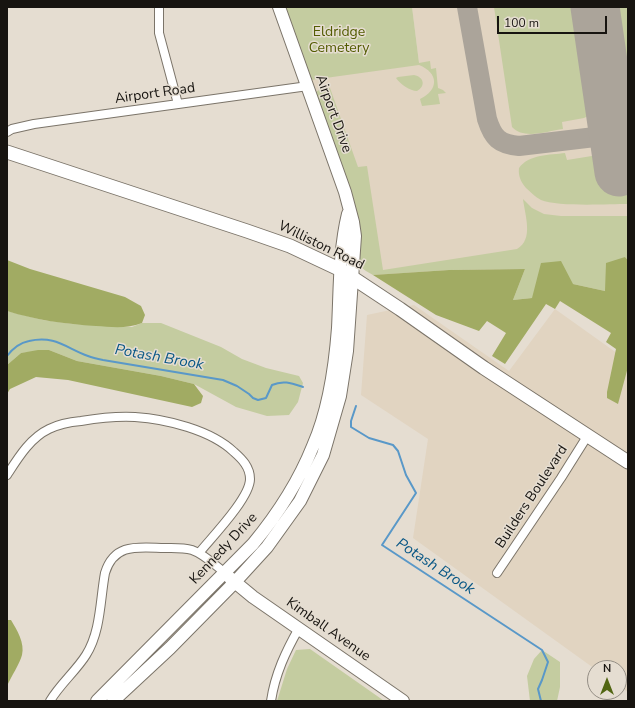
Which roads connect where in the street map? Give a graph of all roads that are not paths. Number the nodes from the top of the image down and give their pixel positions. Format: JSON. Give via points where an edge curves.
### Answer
{"nodes":[{"id":1,"x":159,"y":7,"type":"edge"},
{"id":2,"x":279,"y":7,"type":"edge"},
{"id":3,"x":308,"y":86,"type":"junction"},
{"id":4,"x":178,"y":104,"type":"junction"},
{"id":5,"x":7,"y":132,"type":"edge"},
{"id":6,"x":7,"y":152,"type":"edge"},
{"id":7,"x":346,"y":274,"type":"junction"},
{"id":8,"x":334,"y":358,"type":"junction"},
{"id":9,"x":344,"y":372,"type":"junction"},
{"id":10,"x":588,"y":435,"type":"junction"},
{"id":11,"x":628,"y":462,"type":"edge"},
{"id":12,"x":7,"y":475,"type":"edge"},
{"id":13,"x":199,"y":553,"type":"junction"},
{"id":14,"x":225,"y":574,"type":"junction"},
{"id":15,"x":497,"y":574,"type":"dead end"},
{"id":16,"x":235,"y":582,"type":"junction"},
{"id":17,"x":299,"y":628,"type":"junction"},
{"id":18,"x":50,"y":701,"type":"edge"},
{"id":19,"x":98,"y":701,"type":"edge"},
{"id":20,"x":113,"y":701,"type":"edge"},
{"id":21,"x":271,"y":701,"type":"edge"},
{"id":22,"x":403,"y":701,"type":"edge"}],
"edges":[{"from":1,"to":4,"type":"street","via":[[159,33]]},
{"from":2,"to":3,"type":"main road","name":"Airport Drive"},
{"from":3,"to":4,"type":"street","name":"Airport Road"},
{"from":3,"to":7,"type":"main road","name":"Airport Drive","via":[[353,222],[355,236]]},
{"from":4,"to":5,"type":"street","name":"Airport Road","via":[[34,124]]},
{"from":6,"to":7,"type":"main road","name":"Williston Road","via":[[247,230],[290,246]]},
{"from":7,"to":8,"type":"main road","name":"Kennedy Drive"},
{"from":7,"to":9,"type":"main road","name":"Kennedy Drive","via":[[347,351]]},
{"from":7,"to":10,"type":"main road","name":"Williston Road"},
{"from":8,"to":9,"type":"main road"},
{"from":8,"to":14,"type":"main road","name":"Kennedy Drive","via":[[322,421],[301,471],[268,526]]},
{"from":9,"to":16,"type":"main road","name":"Kennedy Drive","via":[[338,406],[325,449],[300,502],[267,547]]},
{"from":10,"to":11,"type":"main road","name":"Williston Road"},
{"from":10,"to":15,"type":"street","name":"Builders Boulevard"},
{"from":12,"to":13,"type":"street","via":[[31,442],[48,429],[63,424],[102,417],[135,417],[161,420],[192,429],[231,450],[244,462],[250,473],[248,490],[241,501]]},
{"from":13,"to":14,"type":"street"},
{"from":13,"to":18,"type":"street","via":[[178,548],[134,547],[116,554],[107,566],[97,626],[86,656]]},
{"from":14,"to":16,"type":"main road","name":"Kimball Avenue"},
{"from":14,"to":19,"type":"main road","name":"Kennedy Drive"},
{"from":16,"to":17,"type":"main road","name":"Kimball Avenue"},
{"from":16,"to":20,"type":"main road","name":"Kennedy Drive"},
{"from":17,"to":21,"type":"street","via":[[280,665]]},
{"from":17,"to":22,"type":"main road","name":"Kimball Avenue"}]}
